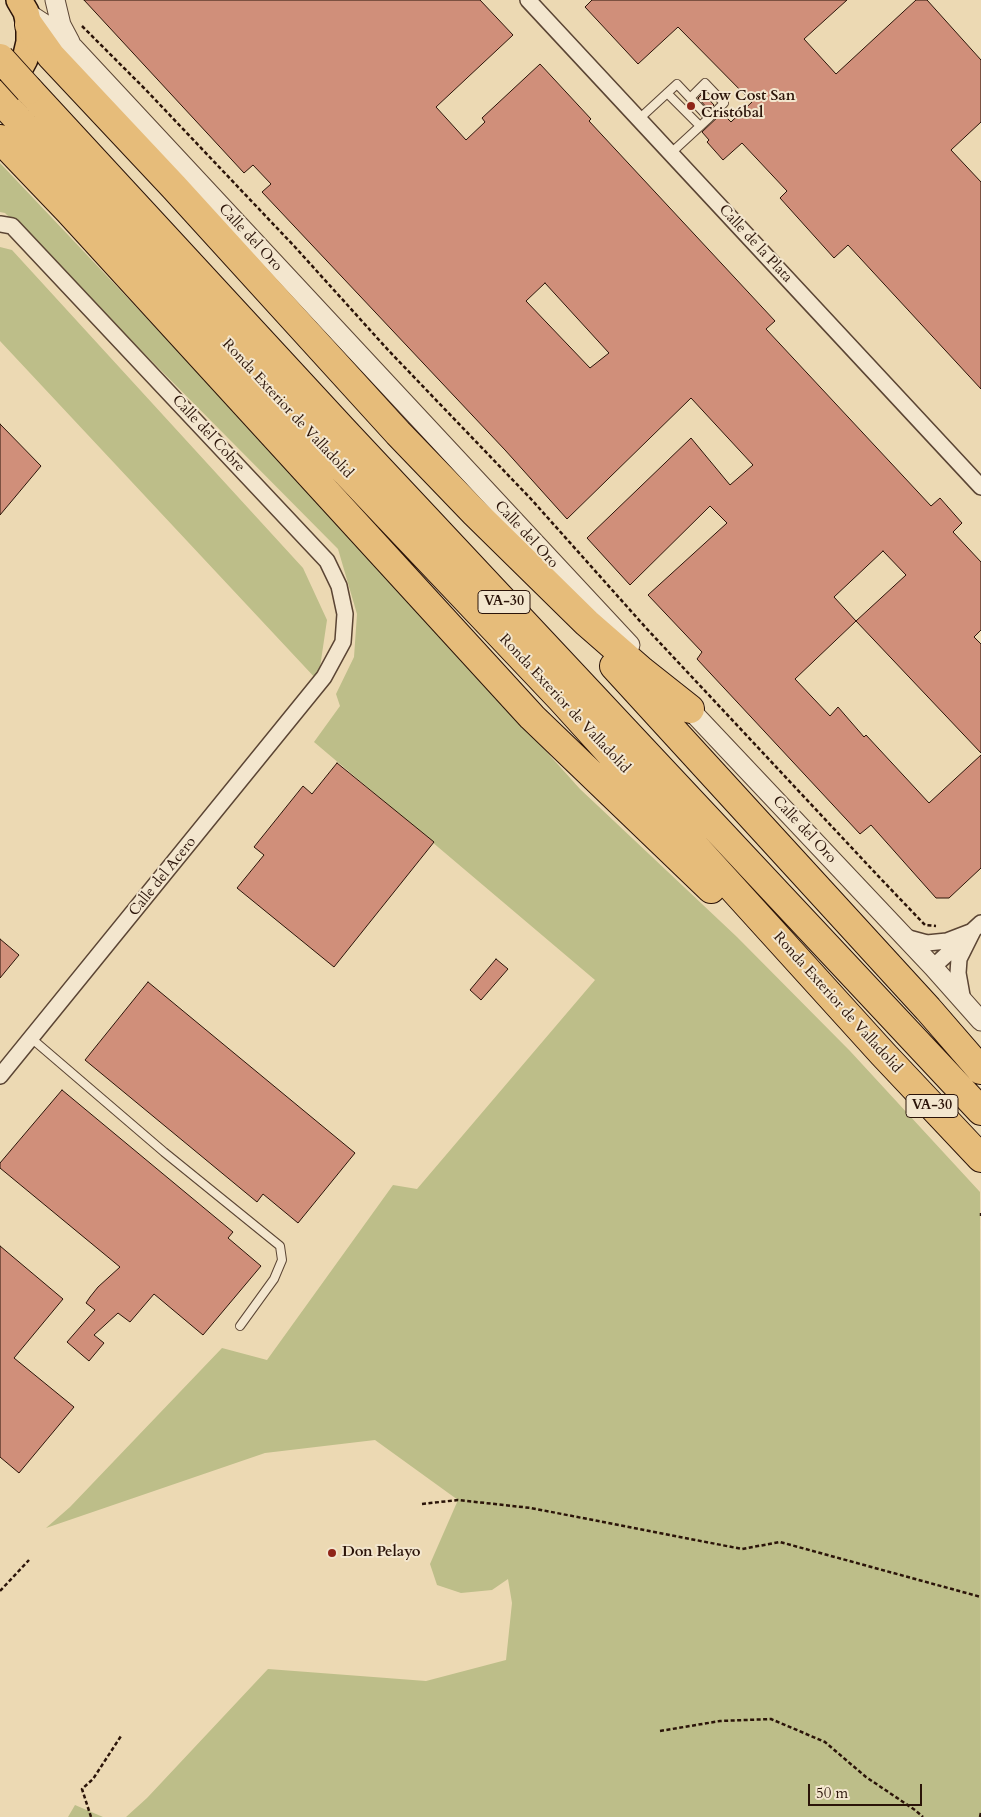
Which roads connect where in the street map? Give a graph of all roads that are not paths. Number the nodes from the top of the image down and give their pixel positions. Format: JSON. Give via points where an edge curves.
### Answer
{"nodes":[{"id":1,"x":55,"y":0,"type":"edge"},
{"id":2,"x":528,"y":0,"type":"edge"},
{"id":3,"x":25,"y":12,"type":"edge"},
{"id":4,"x":73,"y":47,"type":"junction"},
{"id":5,"x":0,"y":58,"type":"edge"},
{"id":6,"x":667,"y":93,"type":"junction"},
{"id":7,"x":690,"y":98,"type":"junction"},
{"id":8,"x":3,"y":100,"type":"edge"},
{"id":9,"x":708,"y":118,"type":"junction"},
{"id":10,"x":639,"y":119,"type":"junction"},
{"id":11,"x":700,"y":126,"type":"junction"},
{"id":12,"x":0,"y":139,"type":"edge"},
{"id":13,"x":671,"y":153,"type":"junction"},
{"id":14,"x":0,"y":224,"type":"edge"},
{"id":15,"x":981,"y":487,"type":"edge"},
{"id":16,"x":475,"y":513,"type":"junction"},
{"id":17,"x":324,"y":677,"type":"joint"},
{"id":18,"x":690,"y":709,"type":"junction"},
{"id":19,"x":977,"y":927,"type":"edge"},
{"id":20,"x":905,"y":937,"type":"junction"},
{"id":21,"x":933,"y":968,"type":"junction"},
{"id":22,"x":964,"y":1001,"type":"junction"},
{"id":23,"x":981,"y":1021,"type":"edge"},
{"id":24,"x":31,"y":1038,"type":"junction"},
{"id":25,"x":883,"y":1054,"type":"junction"},
{"id":26,"x":981,"y":1070,"type":"edge"},
{"id":27,"x":0,"y":1076,"type":"edge"},
{"id":28,"x":981,"y":1111,"type":"edge"},
{"id":29,"x":981,"y":1158,"type":"edge"},
{"id":30,"x":240,"y":1326,"type":"dead end"}],
"edges":[{"from":1,"to":4,"type":"street","name":"Calle del Oro","via":[[61,24]]},
{"from":2,"to":10,"type":"street","name":"Calle de la Plata"},
{"from":3,"to":4,"type":"street","name":"Calle del Oro"},
{"from":3,"to":8,"type":"highway","via":[[29,42],[25,59]]},
{"from":3,"to":16,"type":"highway","via":[[51,56]]},
{"from":4,"to":18,"type":"street","name":"Calle del Oro"},
{"from":5,"to":28,"type":"highway","name":"Ronda Exterior de Valladolid","number":"VA-30","bridge":true,"via":[[350,438]]},
{"from":6,"to":7,"type":"lane","via":[[677,84]]},
{"from":6,"to":10,"type":"lane"},
{"from":6,"to":11,"type":"lane"},
{"from":7,"to":9,"type":"lane"},
{"from":7,"to":9,"type":"lane","via":[[705,83],[724,103]]},
{"from":8,"to":25,"type":"highway","name":"Ronda Exterior de Valladolid","number":"VA-30","via":[[332,458],[561,699]]},
{"from":9,"to":11,"type":"lane"},
{"from":10,"to":13,"type":"street","name":"Calle de la Plata"},
{"from":11,"to":13,"type":"lane"},
{"from":12,"to":25,"type":"highway","via":[[532,717]]},
{"from":13,"to":15,"type":"street","name":"Calle de la Plata"},
{"from":14,"to":17,"type":"street","name":"Calle del Cobre","via":[[12,226],[327,561],[339,586],[345,614],[344,642]]},
{"from":16,"to":18,"type":"highway","via":[[587,624]]},
{"from":16,"to":26,"type":"highway"},
{"from":17,"to":24,"type":"street","name":"Calle del Acero"},
{"from":18,"to":20,"type":"street","name":"Calle del Oro"},
{"from":19,"to":20,"type":"street","via":[[947,941],[927,943]]},
{"from":19,"to":21,"type":"street"},
{"from":19,"to":22,"type":"street","via":[[959,960],[958,973]]},
{"from":20,"to":21,"type":"street","name":"Calle del Oro"},
{"from":21,"to":22,"type":"street","name":"Calle del Oro"},
{"from":22,"to":23,"type":"street","name":"Calle del Oro"},
{"from":24,"to":27,"type":"street","name":"Calle del Acero"},
{"from":24,"to":30,"type":"lane","via":[[280,1246],[282,1260],[274,1279]]},
{"from":25,"to":29,"type":"highway","name":"Ronda Exterior de Valladolid","number":"VA-30"}]}
